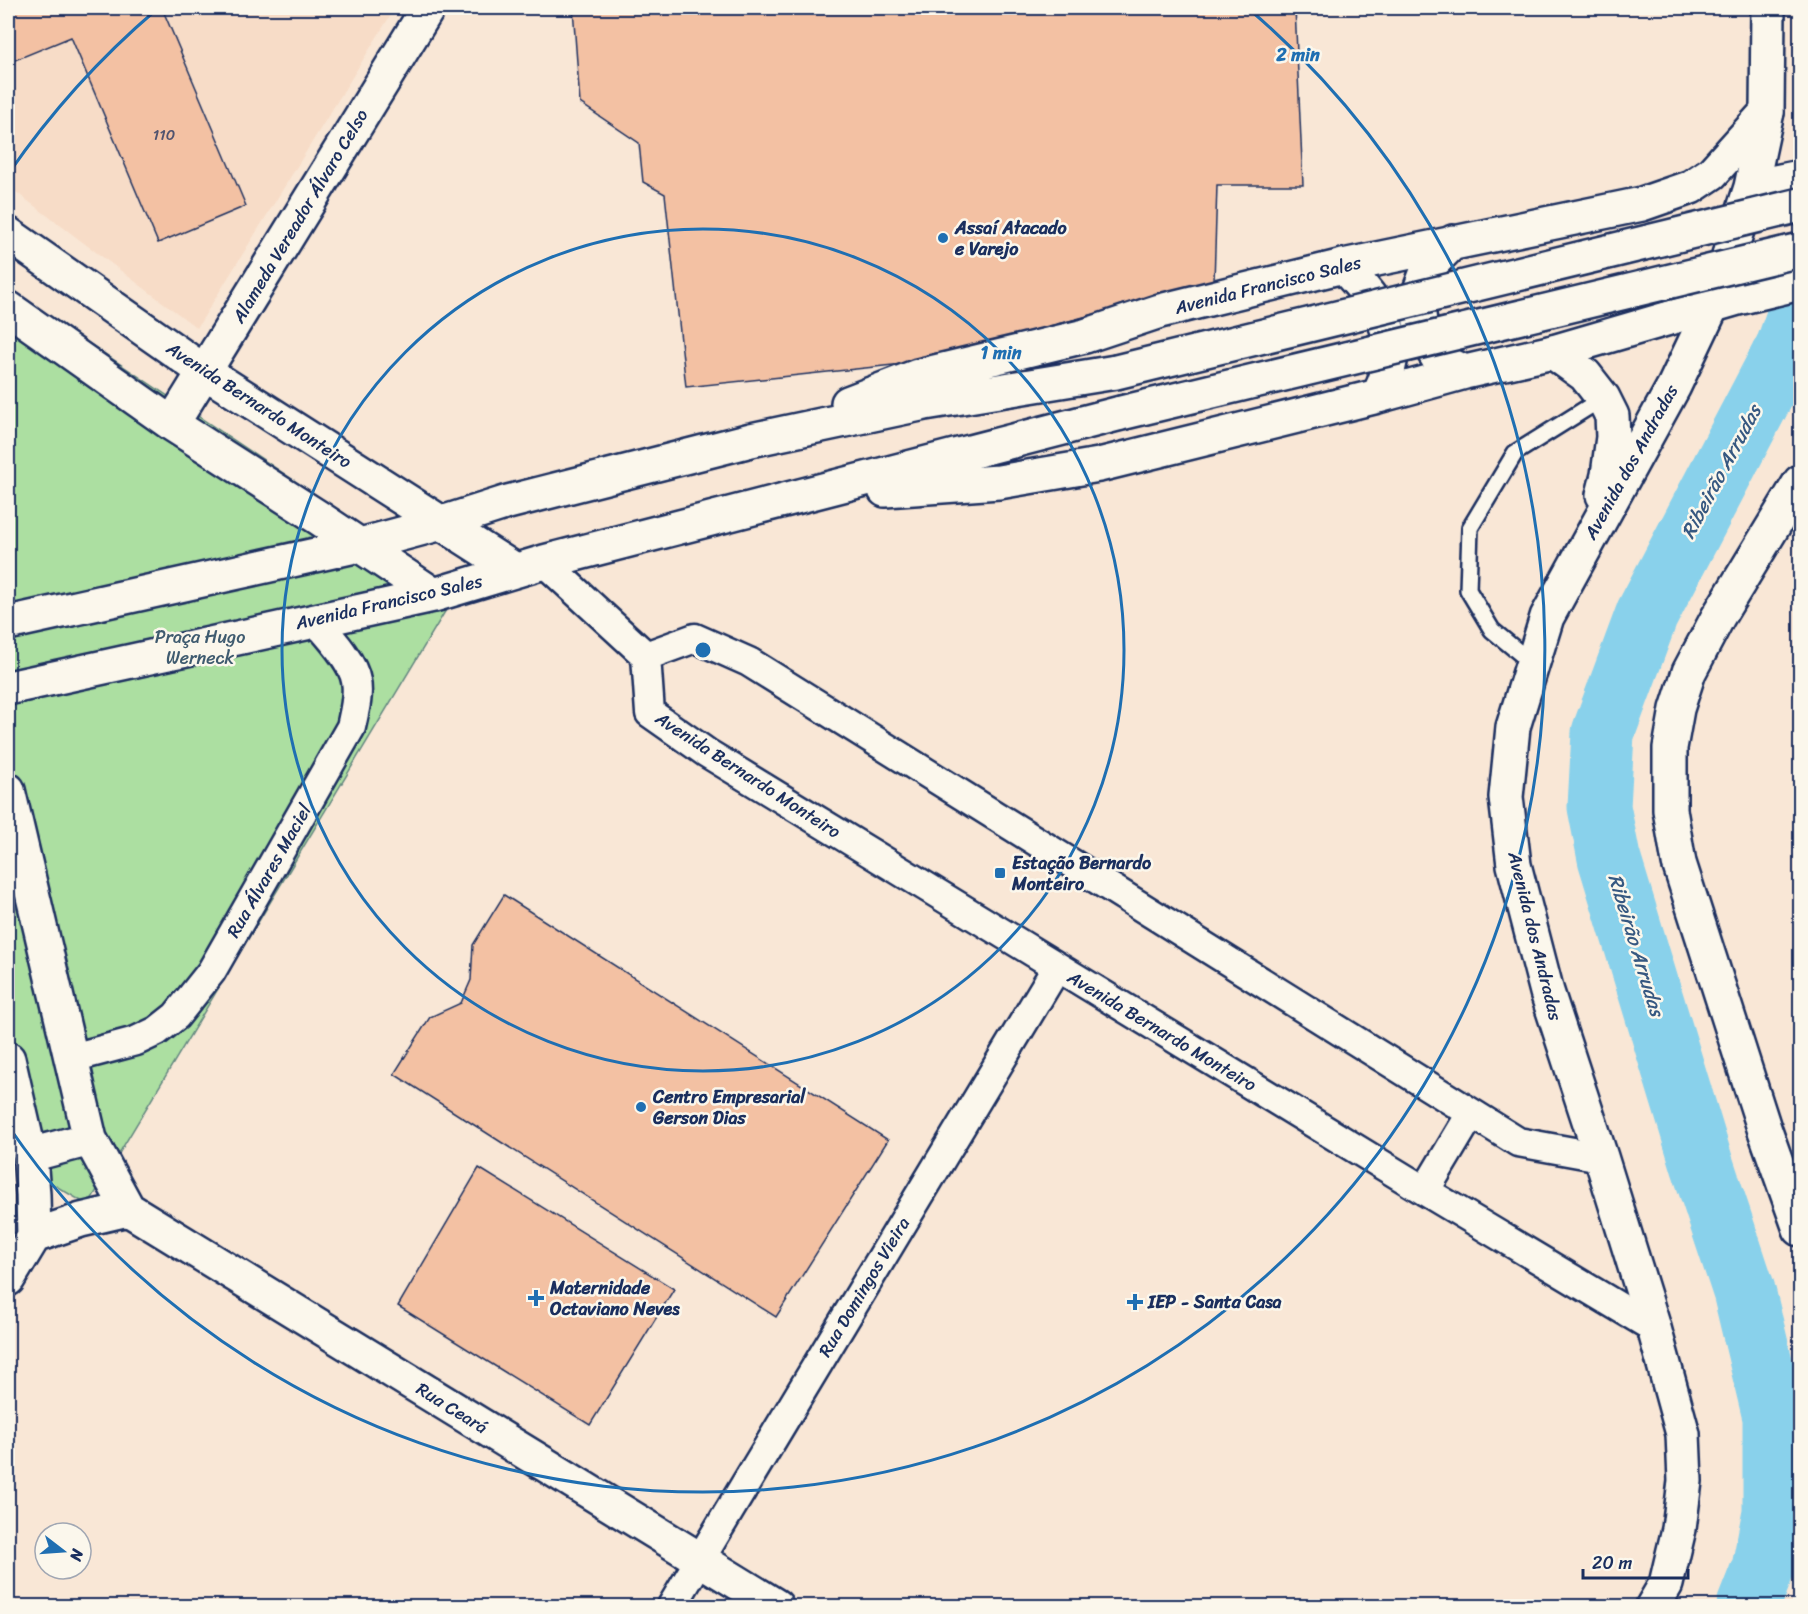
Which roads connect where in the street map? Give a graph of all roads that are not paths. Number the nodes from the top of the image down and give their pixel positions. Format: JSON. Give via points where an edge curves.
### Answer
{"nodes":[{"id":1,"x":428,"y":8,"type":"edge"},
{"id":2,"x":1768,"y":8,"type":"edge"},
{"id":3,"x":1767,"y":112,"type":"junction"},
{"id":4,"x":1751,"y":187,"type":"junction"},
{"id":5,"x":1798,"y":187,"type":"edge"},
{"id":6,"x":8,"y":234,"type":"edge"},
{"id":7,"x":1453,"y":243,"type":"junction"},
{"id":8,"x":1800,"y":250,"type":"edge"},
{"id":9,"x":1343,"y":266,"type":"junction"},
{"id":10,"x":1800,"y":283,"type":"edge"},
{"id":11,"x":1725,"y":302,"type":"junction"},
{"id":12,"x":8,"y":308,"type":"edge"},
{"id":13,"x":1552,"y":352,"type":"junction"},
{"id":14,"x":205,"y":372,"type":"junction"},
{"id":15,"x":1465,"y":372,"type":"junction"},
{"id":16,"x":1378,"y":396,"type":"junction"},
{"id":17,"x":1603,"y":398,"type":"junction"},
{"id":18,"x":172,"y":424,"type":"junction"},
{"id":19,"x":751,"y":440,"type":"junction"},
{"id":20,"x":1800,"y":482,"type":"edge"},
{"id":21,"x":802,"y":496,"type":"junction"},
{"id":22,"x":442,"y":523,"type":"junction"},
{"id":23,"x":1595,"y":527,"type":"junction"},
{"id":24,"x":360,"y":544,"type":"junction"},
{"id":25,"x":530,"y":566,"type":"junction"},
{"id":26,"x":434,"y":595,"type":"junction"},
{"id":27,"x":315,"y":620,"type":"junction"},
{"id":28,"x":8,"y":623,"type":"edge"},
{"id":29,"x":646,"y":656,"type":"junction"},
{"id":30,"x":1533,"y":664,"type":"junction"},
{"id":31,"x":8,"y":688,"type":"edge"},
{"id":32,"x":8,"y":790,"type":"edge"},
{"id":33,"x":1056,"y":967,"type":"junction"},
{"id":34,"x":72,"y":1058,"type":"junction"},
{"id":35,"x":8,"y":1059,"type":"edge"},
{"id":36,"x":1471,"y":1114,"type":"junction"},
{"id":37,"x":90,"y":1139,"type":"junction"},
{"id":38,"x":19,"y":1149,"type":"edge"},
{"id":39,"x":1601,"y":1157,"type":"junction"},
{"id":40,"x":1425,"y":1191,"type":"junction"},
{"id":41,"x":128,"y":1209,"type":"junction"},
{"id":42,"x":1800,"y":1229,"type":"edge"},
{"id":43,"x":34,"y":1236,"type":"junction"},
{"id":44,"x":8,"y":1280,"type":"edge"},
{"id":45,"x":1654,"y":1328,"type":"junction"},
{"id":46,"x":700,"y":1560,"type":"junction"},
{"id":47,"x":672,"y":1606,"type":"edge"},
{"id":48,"x":776,"y":1606,"type":"edge"},
{"id":49,"x":1653,"y":1606,"type":"edge"}],
"edges":[{"from":1,"to":14,"type":"street","name":"Alameda Vereador Álvaro Celso"},
{"from":2,"to":3,"type":"street","name":"Avenida dos Andradas"},
{"from":3,"to":4,"type":"street","name":"Avenida dos Andradas"},
{"from":3,"to":7,"type":"street","name":"Avenida Francisco Sales","via":[[1712,173],[1691,187],[1642,204]]},
{"from":4,"to":5,"type":"street"},
{"from":4,"to":11,"type":"street","name":"Avenida dos Andradas"},
{"from":5,"to":19,"type":"street","name":"Avenida Francisco Sales","bridge":true,"via":[[1116,372],[925,403]]},
{"from":6,"to":14,"type":"street","name":"Avenida Bernardo Monteiro"},
{"from":7,"to":9,"type":"street","name":"Avenida Francisco Sales"},
{"from":7,"to":15,"type":"street","via":[[1429,266],[1417,298],[1421,331],[1439,360]]},
{"from":8,"to":21,"type":"street","name":"Avenida Francisco Sales","bridge":true,"via":[[1121,413]]},
{"from":9,"to":16,"type":"street","via":[[1383,316],[1391,347],[1388,378]]},
{"from":9,"to":19,"type":"street","name":"Avenida Francisco Sales","via":[[1160,311],[1085,336],[918,376]]},
{"from":10,"to":11,"type":"street","name":"Avenida Francisco Sales"},
{"from":11,"to":13,"type":"street","name":"Avenida Francisco Sales"},
{"from":11,"to":23,"type":"street","name":"Avenida dos Andradas"},
{"from":12,"to":18,"type":"street"},
{"from":13,"to":15,"type":"street","name":"Avenida Francisco Sales"},
{"from":13,"to":17,"type":"street","via":[[1585,375]]},
{"from":14,"to":18,"type":"street","name":"Alameda Vereador Álvaro Celso"},
{"from":14,"to":22,"type":"street","name":"Avenida Bernardo Monteiro"},
{"from":15,"to":16,"type":"street","name":"Avenida Francisco Sales"},
{"from":16,"to":21,"type":"street","name":"Avenida Francisco Sales","via":[[1088,467],[999,482]]},
{"from":17,"to":23,"type":"street","via":[[1612,416],[1613,437]]},
{"from":17,"to":30,"type":"lane","via":[[1515,453],[1470,528],[1468,590],[1492,630]]},
{"from":18,"to":24,"type":"street"},
{"from":19,"to":22,"type":"street","name":"Avenida Francisco Sales","via":[[508,502]]},
{"from":20,"to":42,"type":"street","via":[[1689,672],[1670,748],[1670,810],[1679,863]]},
{"from":21,"to":25,"type":"street","name":"Avenida Francisco Sales"},
{"from":22,"to":24,"type":"street","name":"Avenida Francisco Sales"},
{"from":22,"to":25,"type":"street","name":"Avenida Bernardo Monteiro"},
{"from":23,"to":30,"type":"street","name":"Avenida dos Andradas","via":[[1547,617]]},
{"from":24,"to":26,"type":"street"},
{"from":24,"to":28,"type":"street","name":"Avenida Francisco Sales"},
{"from":25,"to":26,"type":"street","name":"Avenida Francisco Sales"},
{"from":25,"to":29,"type":"street"},
{"from":26,"to":27,"type":"street","name":"Avenida Francisco Sales"},
{"from":27,"to":31,"type":"street","name":"Avenida Francisco Sales"},
{"from":27,"to":34,"type":"street","name":"Rua Álvares Maciel","via":[[340,648],[356,680],[351,727],[211,972],[176,1016],[136,1041]]},
{"from":29,"to":33,"type":"street","name":"Avenida Bernardo Monteiro","via":[[650,713],[707,753]]},
{"from":29,"to":36,"type":"street","via":[[695,638],[748,662]]},
{"from":30,"to":39,"type":"street","name":"Avenida dos Andradas","via":[[1513,727],[1506,797],[1514,865],[1547,992]]},
{"from":32,"to":34,"type":"street"},
{"from":33,"to":40,"type":"street","name":"Avenida Bernardo Monteiro"},
{"from":33,"to":46,"type":"street","name":"Rua Domingos Vieira"},
{"from":34,"to":37,"type":"street"},
{"from":35,"to":38,"type":"street"},
{"from":36,"to":39,"type":"street","via":[[1518,1142]]},
{"from":36,"to":40,"type":"street"},
{"from":37,"to":38,"type":"street"},
{"from":37,"to":41,"type":"street"},
{"from":38,"to":43,"type":"street","via":[[33,1195]]},
{"from":39,"to":45,"type":"street","name":"Avenida dos Andradas"},
{"from":40,"to":45,"type":"street","name":"Avenida Bernardo Monteiro"},
{"from":41,"to":43,"type":"street"},
{"from":41,"to":46,"type":"street","name":"Rua Ceará"},
{"from":43,"to":44,"type":"street"},
{"from":45,"to":49,"type":"street","name":"Avenida dos Andradas","via":[[1683,1434],[1685,1481],[1666,1584]]},
{"from":46,"to":47,"type":"street","name":"Rua Domingos Vieira"},
{"from":46,"to":48,"type":"street","name":"Rua Ceará"}]}
